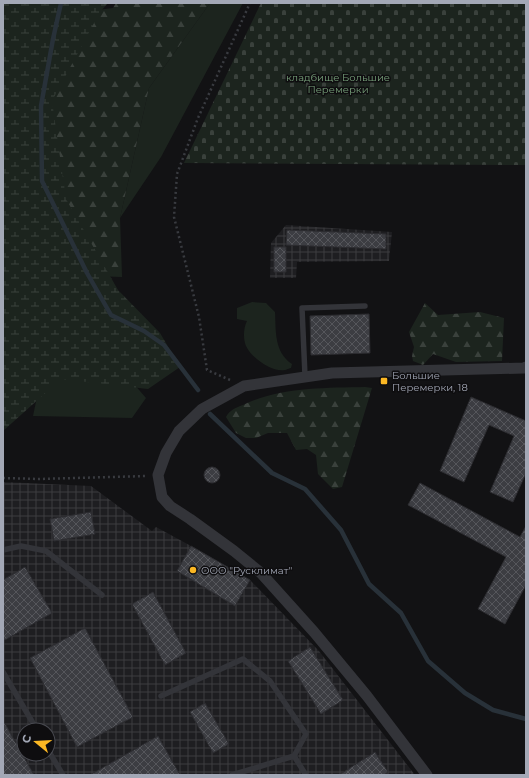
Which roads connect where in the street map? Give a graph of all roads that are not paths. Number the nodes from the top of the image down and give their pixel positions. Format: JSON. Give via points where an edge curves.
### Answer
{"nodes":[{"id":1,"x":365,"y":306,"type":"dead end"},
{"id":2,"x":526,"y":367,"type":"edge"},
{"id":3,"x":305,"y":376,"type":"junction"},
{"id":4,"x":3,"y":550,"type":"edge"},
{"id":5,"x":102,"y":596,"type":"dead end"},
{"id":6,"x":3,"y":672,"type":"edge"},
{"id":7,"x":161,"y":696,"type":"dead end"},
{"id":8,"x":32,"y":722,"type":"edge"},
{"id":9,"x":294,"y":756,"type":"junction"},
{"id":10,"x":55,"y":762,"type":"edge"},
{"id":11,"x":63,"y":775,"type":"edge"},
{"id":12,"x":232,"y":775,"type":"edge"},
{"id":13,"x":306,"y":775,"type":"edge"},
{"id":14,"x":426,"y":775,"type":"edge"}],
"edges":[{"from":1,"to":3,"type":"lane","via":[[302,308]]},
{"from":2,"to":3,"type":"street"},
{"from":3,"to":14,"type":"street","via":[[244,386],[202,409],[179,432],[166,453],[158,475],[162,497],[170,506],[234,550],[261,573],[367,696]]},
{"from":4,"to":5,"type":"lane","via":[[21,546],[46,551]]},
{"from":6,"to":8,"type":"lane"},
{"from":7,"to":9,"type":"lane","via":[[243,659],[270,681],[306,734]]},
{"from":9,"to":12,"type":"lane"},
{"from":9,"to":13,"type":"lane"},
{"from":10,"to":11,"type":"lane"}]}
